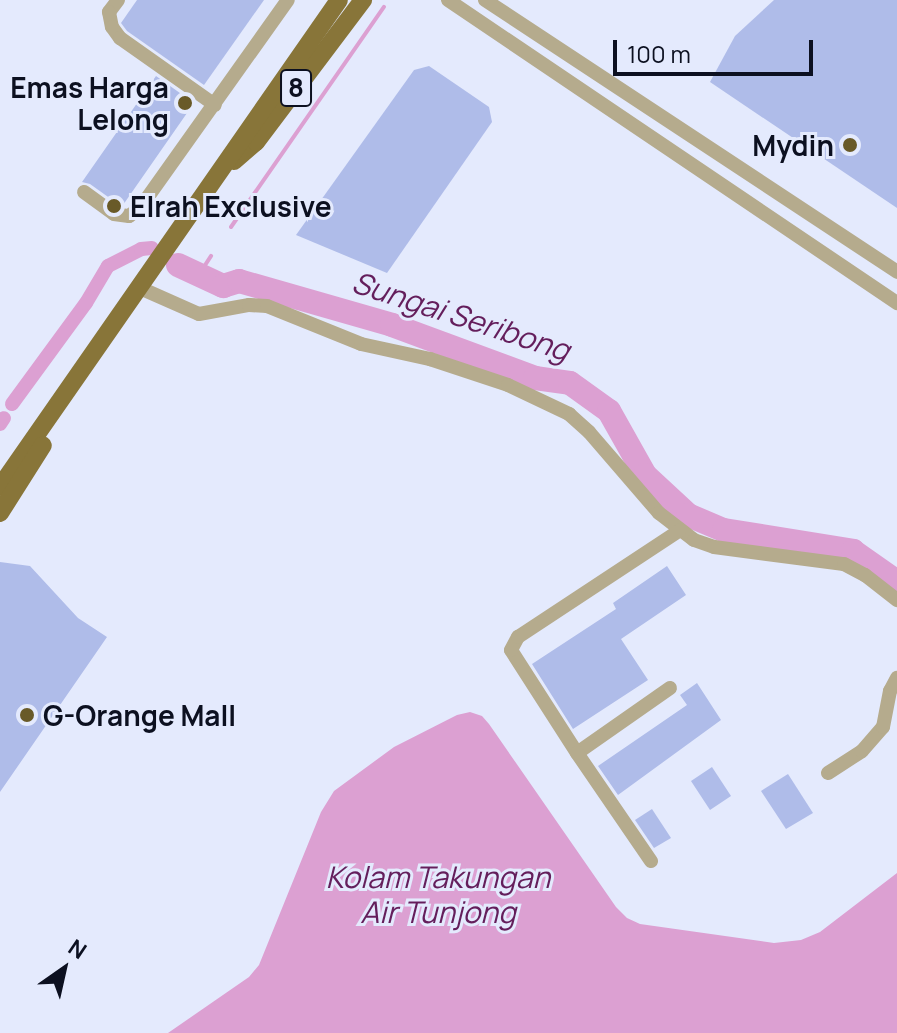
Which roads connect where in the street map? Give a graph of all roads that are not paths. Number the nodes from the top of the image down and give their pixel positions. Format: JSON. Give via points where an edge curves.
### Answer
{"nodes":[{"id":1,"x":118,"y":0,"type":"edge"},
{"id":2,"x":288,"y":0,"type":"edge"},
{"id":3,"x":339,"y":0,"type":"edge"},
{"id":4,"x":448,"y":0,"type":"edge"},
{"id":5,"x":485,"y":0,"type":"edge"},
{"id":6,"x":363,"y":2,"type":"edge"},
{"id":7,"x":215,"y":105,"type":"junction"},
{"id":8,"x":222,"y":171,"type":"junction"},
{"id":9,"x":84,"y":192,"type":"dead end"},
{"id":10,"x":897,"y":272,"type":"edge"},
{"id":11,"x":140,"y":288,"type":"junction"},
{"id":12,"x":897,"y":303,"type":"edge"},
{"id":13,"x":106,"y":340,"type":"junction"},
{"id":14,"x":0,"y":487,"type":"edge"},
{"id":15,"x":0,"y":513,"type":"edge"},
{"id":16,"x":679,"y":531,"type":"junction"},
{"id":17,"x":897,"y":600,"type":"edge"},
{"id":18,"x":897,"y":678,"type":"edge"},
{"id":19,"x":670,"y":688,"type":"dead end"},
{"id":20,"x":577,"y":753,"type":"junction"},
{"id":21,"x":828,"y":773,"type":"dead end"},
{"id":22,"x":651,"y":861,"type":"dead end"}],
"edges":[{"from":1,"to":7,"type":"street","via":[[109,12],[120,38]]},
{"from":2,"to":7,"type":"street"},
{"from":3,"to":8,"type":"main road","number":"8"},
{"from":4,"to":12,"type":"street"},
{"from":5,"to":10,"type":"street"},
{"from":6,"to":8,"type":"main road","number":"8","via":[[256,142]]},
{"from":7,"to":9,"type":"street","via":[[129,216],[114,214]]},
{"from":8,"to":11,"type":"main road","number":"8"},
{"from":11,"to":13,"type":"main road","number":"8"},
{"from":11,"to":16,"type":"street","via":[[199,314],[267,306],[361,344],[468,370],[550,403],[589,432]]},
{"from":13,"to":14,"type":"main road","number":"8"},
{"from":13,"to":15,"type":"main road","number":"8"},
{"from":16,"to":17,"type":"street","via":[[714,547],[844,564]]},
{"from":16,"to":20,"type":"street","via":[[512,644],[513,655]]},
{"from":18,"to":21,"type":"street","via":[[883,727],[862,751]]},
{"from":19,"to":20,"type":"street"},
{"from":20,"to":22,"type":"street"}]}
